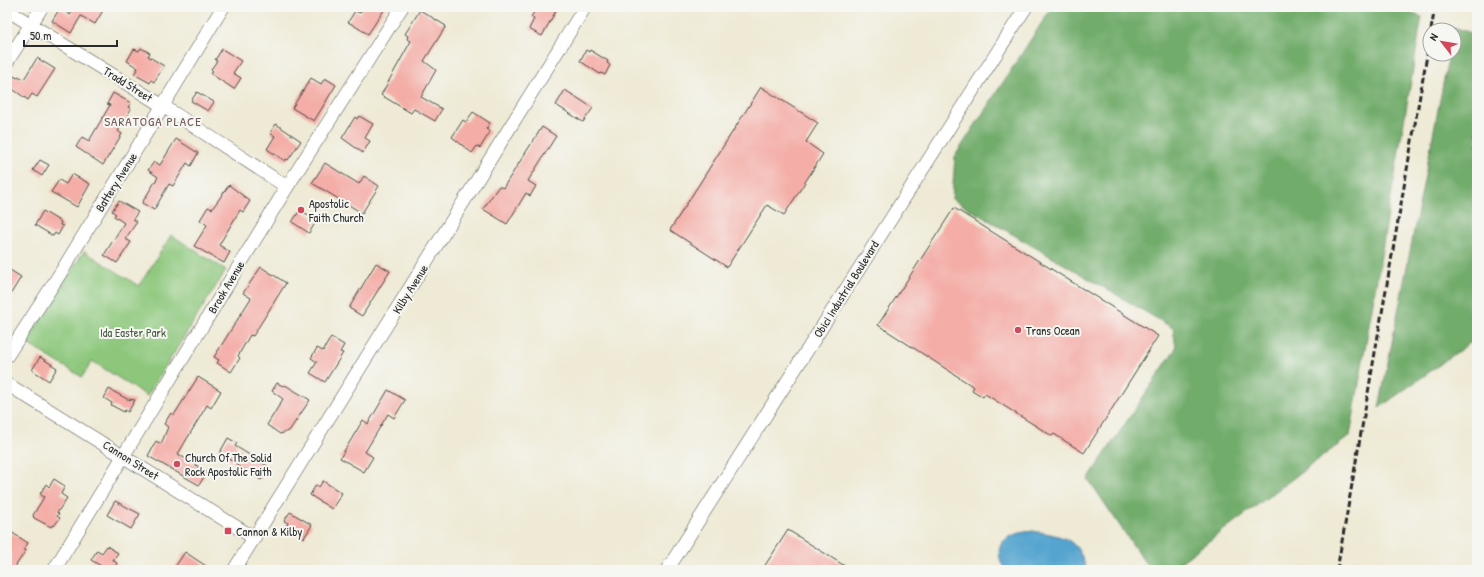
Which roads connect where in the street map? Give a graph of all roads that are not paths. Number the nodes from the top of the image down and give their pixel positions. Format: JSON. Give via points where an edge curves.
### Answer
{"nodes":[{"id":1,"x":42,"y":7,"type":"edge"},
{"id":2,"x":223,"y":7,"type":"edge"},
{"id":3,"x":402,"y":7,"type":"edge"},
{"id":4,"x":585,"y":7,"type":"edge"},
{"id":5,"x":1026,"y":7,"type":"edge"},
{"id":6,"x":7,"y":10,"type":"edge"},
{"id":7,"x":31,"y":25,"type":"junction"},
{"id":8,"x":7,"y":62,"type":"edge"},
{"id":9,"x":163,"y":106,"type":"junction"},
{"id":10,"x":287,"y":187,"type":"junction"},
{"id":11,"x":7,"y":356,"type":"edge"},
{"id":12,"x":7,"y":384,"type":"edge"},
{"id":13,"x":124,"y":456,"type":"junction"},
{"id":14,"x":254,"y":538,"type":"junction"},
{"id":15,"x":54,"y":570,"type":"edge"},
{"id":16,"x":234,"y":570,"type":"edge"},
{"id":17,"x":667,"y":570,"type":"edge"}],
"edges":[{"from":1,"to":7,"type":"street"},
{"from":2,"to":9,"type":"street","name":"Battery Avenue"},
{"from":3,"to":10,"type":"street","name":"Brook Avenue"},
{"from":4,"to":14,"type":"street","name":"Kilby Avenue"},
{"from":5,"to":17,"type":"street","name":"Obici Industrial Boulevard"},
{"from":6,"to":7,"type":"street","name":"Tradd Street"},
{"from":7,"to":8,"type":"street"},
{"from":7,"to":9,"type":"street","name":"Tradd Street"},
{"from":9,"to":10,"type":"street","name":"Tradd Street"},
{"from":9,"to":11,"type":"street","name":"Battery Avenue"},
{"from":10,"to":13,"type":"street","name":"Brook Avenue"},
{"from":12,"to":13,"type":"street","name":"Cannon Street"},
{"from":13,"to":14,"type":"street","name":"Cannon Street"},
{"from":13,"to":15,"type":"street","name":"Brook Avenue"},
{"from":14,"to":16,"type":"street","name":"Kilby Avenue"}]}
